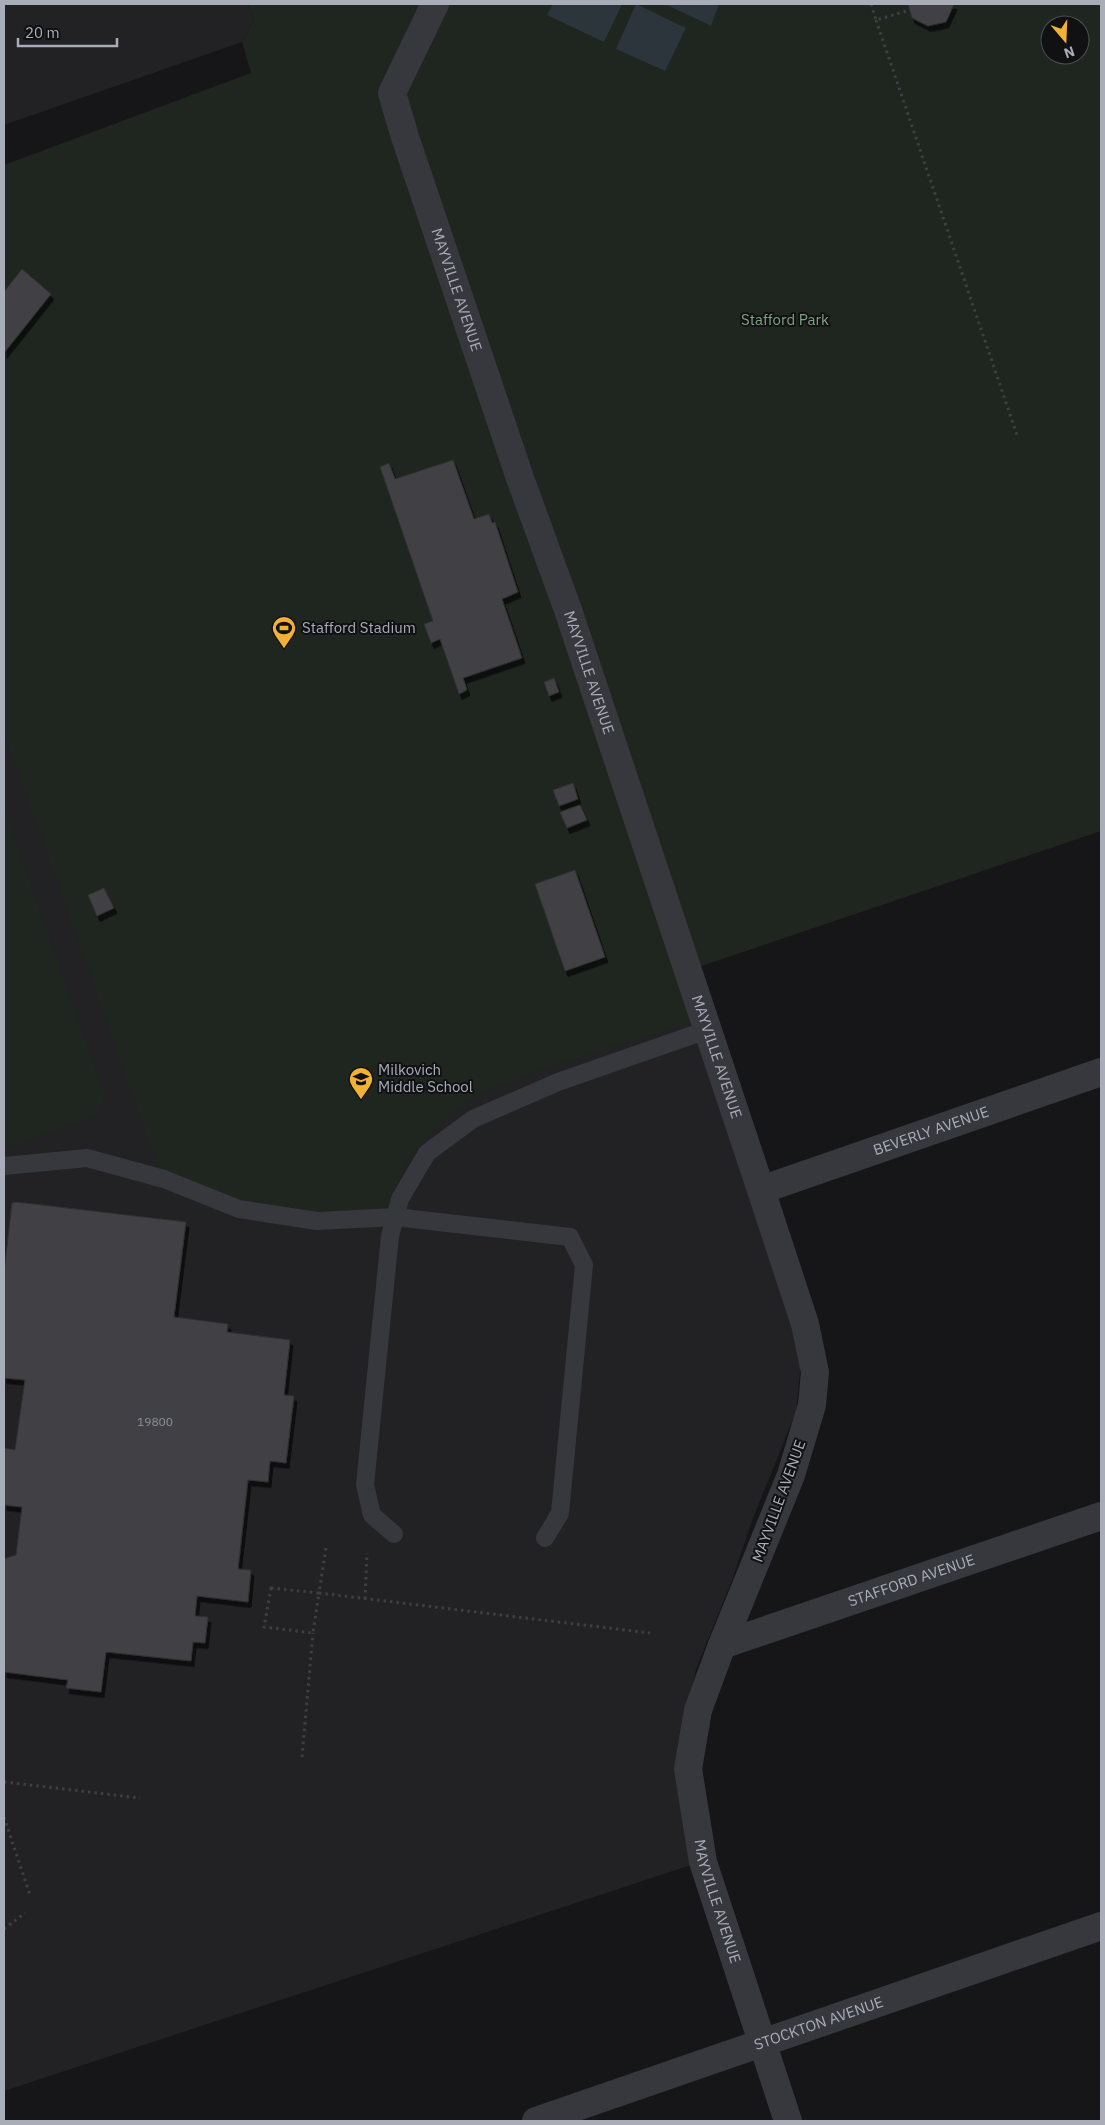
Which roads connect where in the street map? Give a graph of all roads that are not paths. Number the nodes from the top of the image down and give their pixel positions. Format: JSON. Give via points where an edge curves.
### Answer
{"nodes":[{"id":1,"x":435,"y":4,"type":"edge"},
{"id":2,"x":708,"y":1030,"type":"junction"},
{"id":3,"x":1101,"y":1072,"type":"edge"},
{"id":4,"x":4,"y":1166,"type":"edge"},
{"id":5,"x":761,"y":1190,"type":"junction"},
{"id":6,"x":395,"y":1216,"type":"junction"},
{"id":7,"x":1101,"y":1516,"type":"edge"},
{"id":8,"x":394,"y":1534,"type":"dead end"},
{"id":9,"x":544,"y":1538,"type":"dead end"},
{"id":10,"x":722,"y":1646,"type":"junction"},
{"id":11,"x":1101,"y":1926,"type":"edge"},
{"id":12,"x":762,"y":2044,"type":"junction"},
{"id":13,"x":536,"y":2121,"type":"edge"},
{"id":14,"x":788,"y":2121,"type":"edge"}],
"edges":[{"from":1,"to":2,"type":"street","name":"MAYVILLE AVENUE","via":[[392,93]]},
{"from":2,"to":5,"type":"street","name":"MAYVILLE AVENUE"},
{"from":2,"to":6,"type":"lane","via":[[558,1082],[473,1119],[427,1153],[400,1199]]},
{"from":3,"to":5,"type":"street","name":"BEVERLY AVENUE"},
{"from":4,"to":6,"type":"lane","via":[[87,1158],[164,1178],[239,1209],[318,1221]]},
{"from":5,"to":10,"type":"street","name":"MAYVILLE AVENUE","via":[[805,1324],[815,1372],[812,1406],[792,1475]]},
{"from":6,"to":8,"type":"lane","via":[[390,1236],[365,1485],[372,1515]]},
{"from":6,"to":9,"type":"lane","via":[[570,1237],[584,1265],[560,1513]]},
{"from":7,"to":10,"type":"street","name":"STAFFORD AVENUE"},
{"from":10,"to":12,"type":"street","name":"MAYVILLE AVENUE","via":[[698,1710],[688,1769],[704,1862]]},
{"from":11,"to":12,"type":"street","name":"STOCKTON AVENUE"},
{"from":12,"to":13,"type":"street","name":"STOCKTON AVENUE"},
{"from":12,"to":14,"type":"street","name":"MAYVILLE AVENUE"}]}
